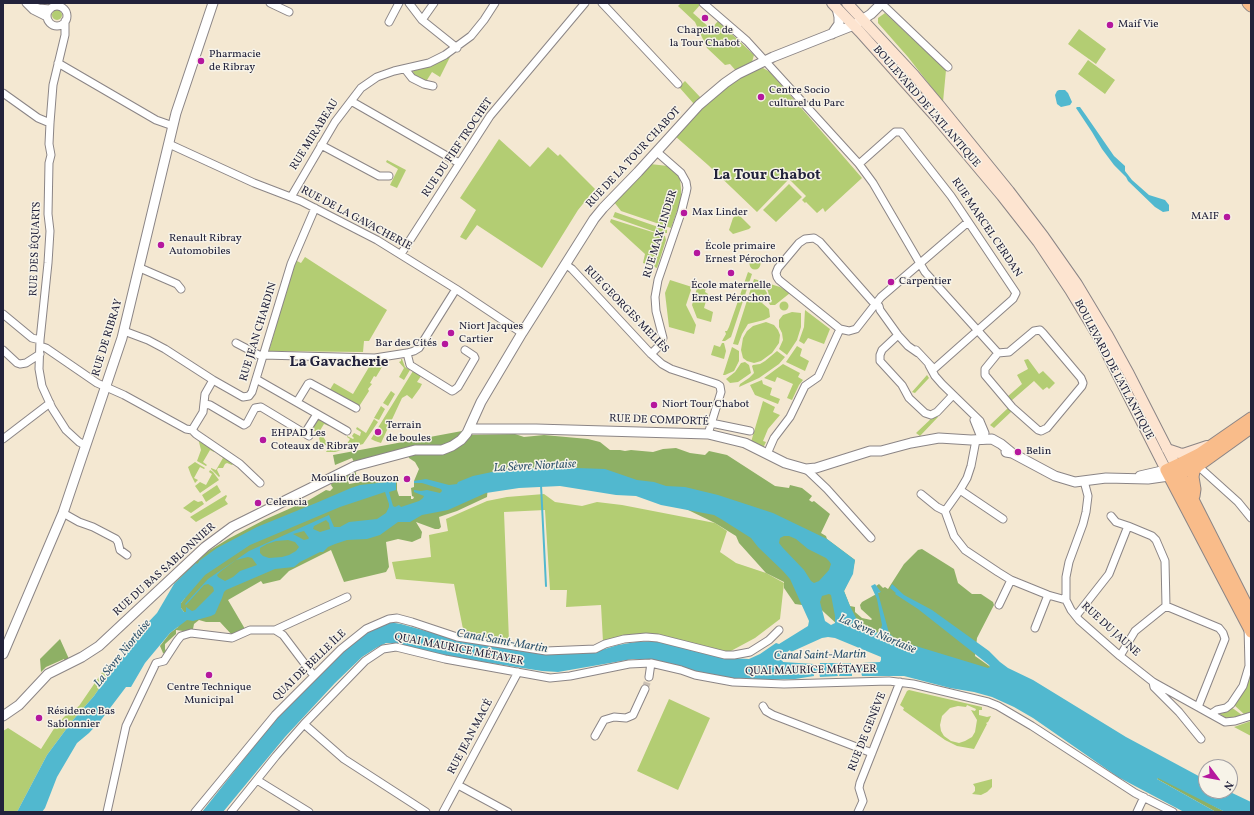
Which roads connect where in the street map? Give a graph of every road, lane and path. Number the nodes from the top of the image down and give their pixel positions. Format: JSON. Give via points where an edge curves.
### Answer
{"nodes":[{"id":1,"x":27,"y":3,"type":"edge"},
{"id":2,"x":213,"y":3,"type":"edge"},
{"id":3,"x":270,"y":3,"type":"edge"},
{"id":4,"x":399,"y":3,"type":"edge"},
{"id":5,"x":409,"y":3,"type":"edge"},
{"id":6,"x":434,"y":3,"type":"edge"},
{"id":7,"x":495,"y":3,"type":"edge"},
{"id":8,"x":585,"y":3,"type":"edge"},
{"id":9,"x":602,"y":3,"type":"edge"},
{"id":10,"x":703,"y":3,"type":"edge"},
{"id":11,"x":847,"y":3,"type":"edge"},
{"id":12,"x":882,"y":3,"type":"edge"},
{"id":13,"x":1248,"y":3,"type":"edge"},
{"id":14,"x":54,"y":6,"type":"edge"},
{"id":15,"x":65,"y":6,"type":"edge"},
{"id":16,"x":834,"y":6,"type":"edge"},
{"id":17,"x":1251,"y":6,"type":"edge"},
{"id":18,"x":289,"y":12,"type":"dead end"},
{"id":19,"x":47,"y":17,"type":"junction"},
{"id":20,"x":422,"y":20,"type":"junction"},
{"id":21,"x":863,"y":20,"type":"junction"},
{"id":22,"x":65,"y":21,"type":"junction"},
{"id":23,"x":389,"y":22,"type":"dead end"},
{"id":24,"x":56,"y":25,"type":"junction"},
{"id":25,"x":854,"y":25,"type":"junction"},
{"id":26,"x":832,"y":34,"type":"junction"},
{"id":27,"x":64,"y":38,"type":"junction"},
{"id":28,"x":457,"y":48,"type":"junction"},
{"id":29,"x":765,"y":61,"type":"junction"},
{"id":30,"x":58,"y":62,"type":"junction"},
{"id":31,"x":948,"y":67,"type":"dead end"},
{"id":32,"x":405,"y":69,"type":"junction"},
{"id":33,"x":678,"y":84,"type":"dead end"},
{"id":34,"x":433,"y":86,"type":"dead end"},
{"id":35,"x":3,"y":93,"type":"edge"},
{"id":36,"x":350,"y":101,"type":"junction"},
{"id":37,"x":50,"y":124,"type":"junction"},
{"id":38,"x":173,"y":126,"type":"junction"},
{"id":39,"x":169,"y":144,"type":"junction"},
{"id":40,"x":321,"y":145,"type":"junction"},
{"id":41,"x":657,"y":152,"type":"junction"},
{"id":42,"x":459,"y":163,"type":"junction"},
{"id":43,"x":858,"y":164,"type":"junction"},
{"id":44,"x":389,"y":176,"type":"dead end"},
{"id":45,"x":291,"y":197,"type":"junction"},
{"id":46,"x":315,"y":208,"type":"junction"},
{"id":47,"x":968,"y":222,"type":"junction"},
{"id":48,"x":401,"y":254,"type":"junction"},
{"id":49,"x":920,"y":263,"type":"junction"},
{"id":50,"x":565,"y":264,"type":"junction"},
{"id":51,"x":140,"y":268,"type":"junction"},
{"id":52,"x":181,"y":289,"type":"dead end"},
{"id":53,"x":456,"y":289,"type":"junction"},
{"id":54,"x":876,"y":304,"type":"junction"},
{"id":55,"x":3,"y":314,"type":"edge"},
{"id":56,"x":892,"y":325,"type":"junction"},
{"id":57,"x":840,"y":329,"type":"junction"},
{"id":58,"x":978,"y":330,"type":"junction"},
{"id":59,"x":124,"y":331,"type":"junction"},
{"id":60,"x":522,"y":333,"type":"junction"},
{"id":61,"x":898,"y":335,"type":"junction"},
{"id":62,"x":236,"y":342,"type":"dead end"},
{"id":63,"x":40,"y":343,"type":"junction"},
{"id":64,"x":3,"y":350,"type":"edge"},
{"id":65,"x":464,"y":350,"type":"dead end"},
{"id":66,"x":918,"y":352,"type":"junction"},
{"id":67,"x":407,"y":353,"type":"junction"},
{"id":68,"x":998,"y":353,"type":"junction"},
{"id":69,"x":40,"y":354,"type":"junction"},
{"id":70,"x":651,"y":354,"type":"junction"},
{"id":71,"x":263,"y":355,"type":"junction"},
{"id":72,"x":932,"y":367,"type":"junction"},
{"id":73,"x":256,"y":379,"type":"junction"},
{"id":74,"x":213,"y":380,"type":"junction"},
{"id":75,"x":106,"y":387,"type":"junction"},
{"id":76,"x":952,"y":394,"type":"junction"},
{"id":77,"x":297,"y":402,"type":"junction"},
{"id":78,"x":50,"y":403,"type":"junction"},
{"id":79,"x":205,"y":404,"type":"junction"},
{"id":80,"x":356,"y":408,"type":"dead end"},
{"id":81,"x":317,"y":414,"type":"junction"},
{"id":82,"x":1251,"y":418,"type":"edge"},
{"id":83,"x":711,"y":423,"type":"junction"},
{"id":84,"x":1251,"y":428,"type":"edge"},
{"id":85,"x":469,"y":429,"type":"junction"},
{"id":86,"x":192,"y":430,"type":"junction"},
{"id":87,"x":347,"y":431,"type":"dead end"},
{"id":88,"x":750,"y":431,"type":"dead end"},
{"id":89,"x":708,"y":434,"type":"junction"},
{"id":90,"x":3,"y":439,"type":"edge"},
{"id":91,"x":979,"y":440,"type":"junction"},
{"id":92,"x":1215,"y":443,"type":"junction"},
{"id":93,"x":85,"y":445,"type":"junction"},
{"id":94,"x":1168,"y":449,"type":"junction"},
{"id":95,"x":1157,"y":452,"type":"junction"},
{"id":96,"x":767,"y":454,"type":"junction"},
{"id":97,"x":1198,"y":466,"type":"junction"},
{"id":98,"x":806,"y":468,"type":"junction"},
{"id":99,"x":1173,"y":471,"type":"junction"},
{"id":100,"x":1150,"y":473,"type":"junction"},
{"id":101,"x":1134,"y":478,"type":"junction"},
{"id":102,"x":1084,"y":481,"type":"junction"},
{"id":103,"x":260,"y":483,"type":"dead end"},
{"id":104,"x":960,"y":490,"type":"junction"},
{"id":105,"x":921,"y":494,"type":"dead end"},
{"id":106,"x":1194,"y":501,"type":"junction"},
{"id":107,"x":945,"y":511,"type":"junction"},
{"id":108,"x":63,"y":513,"type":"junction"},
{"id":109,"x":1111,"y":516,"type":"dead end"},
{"id":110,"x":1251,"y":518,"type":"edge"},
{"id":111,"x":1002,"y":519,"type":"dead end"},
{"id":112,"x":1128,"y":526,"type":"junction"},
{"id":113,"x":871,"y":538,"type":"dead end"},
{"id":114,"x":127,"y":555,"type":"dead end"},
{"id":115,"x":1011,"y":580,"type":"junction"},
{"id":116,"x":1048,"y":595,"type":"junction"},
{"id":117,"x":347,"y":597,"type":"dead end"},
{"id":118,"x":1066,"y":600,"type":"junction"},
{"id":119,"x":999,"y":605,"type":"dead end"},
{"id":120,"x":1166,"y":606,"type":"junction"},
{"id":121,"x":1076,"y":616,"type":"junction"},
{"id":122,"x":1250,"y":624,"type":"edge"},
{"id":123,"x":1034,"y":628,"type":"dead end"},
{"id":124,"x":275,"y":630,"type":"junction"},
{"id":125,"x":779,"y":630,"type":"dead end"},
{"id":126,"x":3,"y":654,"type":"edge"},
{"id":127,"x":1120,"y":656,"type":"junction"},
{"id":128,"x":651,"y":663,"type":"junction"},
{"id":129,"x":518,"y":672,"type":"junction"},
{"id":130,"x":314,"y":676,"type":"junction"},
{"id":131,"x":649,"y":677,"type":"tunnel mouth"},
{"id":132,"x":900,"y":682,"type":"junction"},
{"id":133,"x":1153,"y":682,"type":"junction"},
{"id":134,"x":645,"y":689,"type":"tunnel mouth"},
{"id":135,"x":763,"y":706,"type":"dead end"},
{"id":136,"x":1198,"y":707,"type":"junction"},
{"id":137,"x":1211,"y":714,"type":"junction"},
{"id":138,"x":3,"y":716,"type":"edge"},
{"id":139,"x":1251,"y":716,"type":"edge"},
{"id":140,"x":304,"y":724,"type":"junction"},
{"id":141,"x":595,"y":736,"type":"dead end"},
{"id":142,"x":1201,"y":739,"type":"dead end"},
{"id":143,"x":872,"y":753,"type":"junction"},
{"id":144,"x":257,"y":780,"type":"junction"},
{"id":145,"x":458,"y":785,"type":"junction"},
{"id":146,"x":1144,"y":798,"type":"junction"},
{"id":147,"x":108,"y":812,"type":"edge"},
{"id":148,"x":195,"y":812,"type":"edge"},
{"id":149,"x":231,"y":812,"type":"edge"},
{"id":150,"x":309,"y":812,"type":"edge"},
{"id":151,"x":426,"y":812,"type":"edge"},
{"id":152,"x":443,"y":812,"type":"edge"},
{"id":153,"x":508,"y":812,"type":"edge"},
{"id":154,"x":858,"y":812,"type":"edge"},
{"id":155,"x":1137,"y":812,"type":"edge"},
{"id":156,"x":1173,"y":812,"type":"edge"}],
"edges":[{"from":1,"to":14,"type":"street","via":[[39,8]]},
{"from":1,"to":19,"type":"street","via":[[33,10]]},
{"from":2,"to":38,"type":"street","name":"RUE DE RIBRAY"},
{"from":3,"to":18,"type":"street"},
{"from":4,"to":23,"type":"street"},
{"from":5,"to":20,"type":"street"},
{"from":6,"to":20,"type":"street"},
{"from":7,"to":28,"type":"street","name":"RUE MIRABEAU","via":[[478,28]]},
{"from":8,"to":42,"type":"street","name":"RUE DU FIEF TROCHET","via":[[490,116]]},
{"from":9,"to":33,"type":"street"},
{"from":10,"to":29,"type":"street","via":[[748,41]]},
{"from":11,"to":21,"type":"main road","name":"BOULEVARD DE L'ATLANTIQUE"},
{"from":12,"to":21,"type":"street","name":"RUE DE LA TOUR CHABOT"},
{"from":12,"to":31,"type":"street"},
{"from":13,"to":17,"type":"main road"},
{"from":14,"to":15,"type":"street"},
{"from":14,"to":19,"type":"street"},
{"from":15,"to":22,"type":"street"},
{"from":16,"to":25,"type":"main road","name":"BOULEVARD DE L'ATLANTIQUE"},
{"from":16,"to":26,"type":"street","via":[[839,17]]},
{"from":19,"to":24,"type":"street","via":[[50,23]]},
{"from":20,"to":28,"type":"street"},
{"from":21,"to":25,"type":"street","name":"RUE DE LA TOUR CHABOT"},
{"from":21,"to":94,"type":"main road","name":"BOULEVARD DE L'ATLANTIQUE","via":[[936,101],[1044,237],[1077,284],[1107,334]]},
{"from":22,"to":24,"type":"street"},
{"from":22,"to":27,"type":"street","name":"RUE DES ÉQUARTS"},
{"from":24,"to":27,"type":"street"},
{"from":25,"to":26,"type":"street","name":"RUE DE LA TOUR CHABOT"},
{"from":25,"to":95,"type":"main road","name":"BOULEVARD DE L'ATLANTIQUE","via":[[970,157],[1051,262],[1099,338]]},
{"from":26,"to":29,"type":"street","name":"RUE DE LA TOUR CHABOT"},
{"from":27,"to":30,"type":"street","name":"RUE DES ÉQUARTS"},
{"from":28,"to":32,"type":"street","name":"RUE MIRABEAU","via":[[429,62]]},
{"from":29,"to":41,"type":"street","name":"RUE DE LA TOUR CHABOT","via":[[738,74],[711,94]]},
{"from":29,"to":43,"type":"street"},
{"from":30,"to":37,"type":"street","name":"RUE DES ÉQUARTS","via":[[53,85]]},
{"from":30,"to":38,"type":"street","via":[[156,120]]},
{"from":32,"to":34,"type":"street","via":[[412,78]]},
{"from":32,"to":36,"type":"street","name":"RUE MIRABEAU","via":[[374,79],[361,88]]},
{"from":35,"to":37,"type":"street"},
{"from":36,"to":40,"type":"street","name":"RUE MIRABEAU"},
{"from":36,"to":42,"type":"street"},
{"from":37,"to":63,"type":"street","name":"RUE DES ÉQUARTS","via":[[50,231]]},
{"from":38,"to":39,"type":"street","name":"RUE DE RIBRAY"},
{"from":39,"to":45,"type":"street","name":"RUE DE LA GAVACHERIE"},
{"from":39,"to":51,"type":"street","name":"RUE DE RIBRAY"},
{"from":40,"to":44,"type":"street","via":[[379,176]]},
{"from":40,"to":45,"type":"street","name":"RUE MIRABEAU"},
{"from":41,"to":50,"type":"street","name":"RUE DE LA TOUR CHABOT","via":[[602,208]]},
{"from":41,"to":70,"type":"street","name":"RUE MAX LINDER","via":[[681,173],[686,182],[686,193],[658,280],[656,311],[663,338]]},
{"from":42,"to":48,"type":"street","name":"RUE DU FIEF TROCHET"},
{"from":43,"to":47,"type":"street","name":"RUE MARCEL CERDAN","via":[[895,132],[901,132]]},
{"from":43,"to":49,"type":"street","via":[[873,183]]},
{"from":45,"to":46,"type":"street","name":"RUE DE LA GAVACHERIE"},
{"from":46,"to":48,"type":"street","name":"RUE DE LA GAVACHERIE"},
{"from":46,"to":71,"type":"street","name":"RUE JEAN CHARDIN","via":[[291,264]]},
{"from":47,"to":49,"type":"street"},
{"from":47,"to":58,"type":"street","name":"RUE MARCEL CERDAN","via":[[1016,295]]},
{"from":48,"to":53,"type":"street","name":"RUE DE LA GAVACHERIE"},
{"from":49,"to":54,"type":"street"},
{"from":49,"to":58,"type":"street","via":[[926,274]]},
{"from":50,"to":60,"type":"street","name":"RUE DE LA TOUR CHABOT"},
{"from":50,"to":70,"type":"street","name":"RUE GEORGES MELIÈS"},
{"from":51,"to":52,"type":"street","via":[[177,284]]},
{"from":51,"to":59,"type":"street","name":"RUE DE RIBRAY"},
{"from":53,"to":60,"type":"street","name":"RUE DE LA GAVACHERIE"},
{"from":53,"to":67,"type":"street","via":[[420,348]]},
{"from":54,"to":56,"type":"street"},
{"from":54,"to":57,"type":"street","via":[[856,329]]},
{"from":54,"to":57,"type":"street","via":[[820,242],[808,238],[799,243],[778,268],[776,275]]},
{"from":55,"to":63,"type":"street"},
{"from":56,"to":61,"type":"street"},
{"from":56,"to":66,"type":"street"},
{"from":57,"to":96,"type":"street","via":[[818,377],[805,386],[790,417],[774,438]]},
{"from":58,"to":68,"type":"street"},
{"from":58,"to":72,"type":"street","name":"RUE MARCEL CERDAN"},
{"from":59,"to":74,"type":"street","name":"RUE JEAN CHARDIN","via":[[165,349]]},
{"from":59,"to":75,"type":"street","name":"RUE DE RIBRAY"},
{"from":60,"to":85,"type":"street","name":"RUE DE LA TOUR CHABOT","via":[[481,402]]},
{"from":61,"to":66,"type":"street"},
{"from":61,"to":76,"type":"street","via":[[882,350],[880,361],[902,384],[909,398],[925,413],[931,415],[937,412]]},
{"from":62,"to":71,"type":"street"},
{"from":63,"to":69,"type":"street","name":"RUE DES ÉQUARTS"},
{"from":63,"to":75,"type":"street"},
{"from":64,"to":69,"type":"street","via":[[20,364]]},
{"from":65,"to":67,"type":"street","via":[[475,358],[454,390],[410,365]]},
{"from":66,"to":72,"type":"street"},
{"from":67,"to":71,"type":"street","via":[[375,358]]},
{"from":68,"to":68,"type":"street","via":[[1009,352],[1034,331],[1040,330],[1081,378],[1083,384],[1047,428],[1038,430],[1012,407],[985,375],[985,369]]},
{"from":69,"to":78,"type":"street","name":"RUE DES ÉQUARTS","via":[[41,380]]},
{"from":70,"to":83,"type":"street","name":"RUE GEORGES MELIÈS","via":[[671,369],[720,386],[721,392]]},
{"from":71,"to":73,"type":"street","name":"RUE JEAN CHARDIN"},
{"from":72,"to":76,"type":"street","via":[[945,381]]},
{"from":73,"to":74,"type":"street","name":"RUE JEAN CHARDIN","via":[[252,392],[246,398]]},
{"from":73,"to":77,"type":"street"},
{"from":74,"to":79,"type":"street","via":[[205,394]]},
{"from":75,"to":86,"type":"street"},
{"from":75,"to":93,"type":"street","name":"RUE DE RIBRAY"},
{"from":76,"to":91,"type":"street","via":[[980,421],[985,433]]},
{"from":77,"to":80,"type":"street","via":[[310,383]]},
{"from":77,"to":81,"type":"street"},
{"from":78,"to":90,"type":"street"},
{"from":78,"to":93,"type":"street","name":"RUE DES ÉQUARTS","via":[[66,430]]},
{"from":79,"to":81,"type":"street","via":[[244,425],[255,408],[261,407],[307,434]]},
{"from":79,"to":86,"type":"street"},
{"from":81,"to":87,"type":"street"},
{"from":82,"to":92,"type":"main road"},
{"from":83,"to":88,"type":"street"},
{"from":83,"to":89,"type":"street"},
{"from":84,"to":97,"type":"main road"},
{"from":85,"to":89,"type":"street","name":"RUE DE COMPORTÉ"},
{"from":85,"to":138,"type":"street","name":"RUE DU BAS SABLONNIER","via":[[461,440],[447,448],[415,450],[355,466],[232,527],[197,554],[99,646],[48,674],[19,705]]},
{"from":86,"to":103,"type":"street","via":[[240,464]]},
{"from":89,"to":96,"type":"street","name":"RUE DE COMPORTÉ","via":[[745,443]]},
{"from":91,"to":98,"type":"street","name":"RUE DE COMPORTÉ","via":[[939,438],[881,451],[870,451],[816,468]]},
{"from":91,"to":102,"type":"street","name":"RUE DE COMPORTÉ","via":[[1012,453],[1061,478],[1075,482]]},
{"from":91,"to":104,"type":"street","via":[[970,471]]},
{"from":92,"to":94,"type":"main road","via":[[1185,454]]},
{"from":92,"to":99,"type":"main road"},
{"from":93,"to":108,"type":"street","name":"RUE DE RIBRAY"},
{"from":94,"to":99,"type":"main road","name":"BOULEVARD DE L'ATLANTIQUE"},
{"from":95,"to":99,"type":"main road","name":"BOULEVARD DE L'ATLANTIQUE"},
{"from":95,"to":100,"type":"street","via":[[1155,466]]},
{"from":96,"to":98,"type":"street","name":"RUE DE COMPORTÉ","via":[[785,463]]},
{"from":97,"to":99,"type":"main road"},
{"from":97,"to":106,"type":"main road","name":"BOULEVARD DE L'ATLANTIQUE","via":[[1193,477]]},
{"from":97,"to":110,"type":"street","via":[[1238,502]]},
{"from":98,"to":113,"type":"street"},
{"from":99,"to":100,"type":"street","name":"RUE DE COMPORTÉ"},
{"from":99,"to":101,"type":"street","name":"RUE DE COMPORTÉ","via":[[1148,479]]},
{"from":99,"to":106,"type":"main road","name":"BOULEVARD DE L'ATLANTIQUE"},
{"from":99,"to":122,"type":"main road","name":"BOULEVARD DE L'ATLANTIQUE"},
{"from":100,"to":101,"type":"street","name":"RUE DE COMPORTÉ"},
{"from":101,"to":102,"type":"street","name":"RUE DE COMPORTÉ"},
{"from":102,"to":118,"type":"street","name":"RUE DU JAUNE","via":[[1088,496],[1086,512],[1067,570]]},
{"from":104,"to":107,"type":"street"},
{"from":104,"to":111,"type":"street"},
{"from":105,"to":107,"type":"street"},
{"from":106,"to":122,"type":"main road","name":"BOULEVARD DE L'ATLANTIQUE"},
{"from":107,"to":115,"type":"street","via":[[954,536],[965,550]]},
{"from":108,"to":114,"type":"street","via":[[116,539],[120,550]]},
{"from":108,"to":126,"type":"street","name":"RUE DE RIBRAY"},
{"from":109,"to":112,"type":"street","via":[[1116,522]]},
{"from":112,"to":120,"type":"street","via":[[1156,540],[1165,561]]},
{"from":112,"to":121,"type":"street","via":[[1109,574]]},
{"from":115,"to":116,"type":"street"},
{"from":115,"to":119,"type":"street"},
{"from":116,"to":118,"type":"street"},
{"from":116,"to":123,"type":"street"},
{"from":117,"to":124,"type":"street"},
{"from":118,"to":121,"type":"street","name":"RUE DU JAUNE"},
{"from":120,"to":127,"type":"street","via":[[1135,631]]},
{"from":120,"to":136,"type":"street","via":[[1219,628],[1225,639]]},
{"from":121,"to":127,"type":"street","name":"RUE DU JAUNE"},
{"from":122,"to":137,"type":"street","via":[[1249,666],[1243,686],[1231,704]]},
{"from":124,"to":130,"type":"street","via":[[283,635]]},
{"from":124,"to":147,"type":"street","via":[[250,630],[232,638],[185,634],[177,641],[164,661],[156,663],[126,726]]},
{"from":125,"to":130,"type":"street","name":"QUAI DE BELLE ÎLE","via":[[750,652],[734,655],[646,637],[605,644],[595,649],[552,651],[458,637],[397,618],[366,629]]},
{"from":127,"to":133,"type":"street","name":"RUE DU JAUNE"},
{"from":128,"to":129,"type":"street","name":"QUAI MAURICE MÉTAYER","via":[[629,664],[557,678]]},
{"from":128,"to":131,"type":"street"},
{"from":128,"to":132,"type":"street","name":"QUAI MAURICE MÉTAYER","via":[[733,682]]},
{"from":129,"to":140,"type":"street","name":"QUAI MAURICE MÉTAYER","via":[[388,647],[365,661]]},
{"from":129,"to":145,"type":"street","name":"RUE JEAN MACÉ"},
{"from":130,"to":148,"type":"street","name":"QUAI DE BELLE ÎLE","via":[[275,715]]},
{"from":132,"to":143,"type":"street","name":"RUE DE GENÈVE"},
{"from":132,"to":146,"type":"street","name":"QUAI MAURICE MÉTAYER","via":[[998,706]]},
{"from":133,"to":136,"type":"street","name":"RUE DU JAUNE"},
{"from":133,"to":142,"type":"street","via":[[1154,687]]},
{"from":134,"to":141,"type":"street","via":[[633,715],[604,720]]},
{"from":135,"to":143,"type":"street","via":[[773,715]]},
{"from":136,"to":137,"type":"street","name":"RUE DU JAUNE"},
{"from":137,"to":139,"type":"street","name":"RUE DU JAUNE","via":[[1225,722]]},
{"from":140,"to":144,"type":"street","name":"QUAI MAURICE MÉTAYER"},
{"from":140,"to":151,"type":"street","via":[[348,762]]},
{"from":143,"to":154,"type":"street","name":"RUE DE GENÈVE","via":[[858,788],[863,801]]},
{"from":144,"to":149,"type":"street","name":"QUAI MAURICE MÉTAYER"},
{"from":144,"to":150,"type":"street"},
{"from":145,"to":152,"type":"street","name":"RUE JEAN MACÉ"},
{"from":145,"to":153,"type":"street"},
{"from":146,"to":155,"type":"street"},
{"from":146,"to":156,"type":"street","name":"QUAI MAURICE MÉTAYER"}]}
